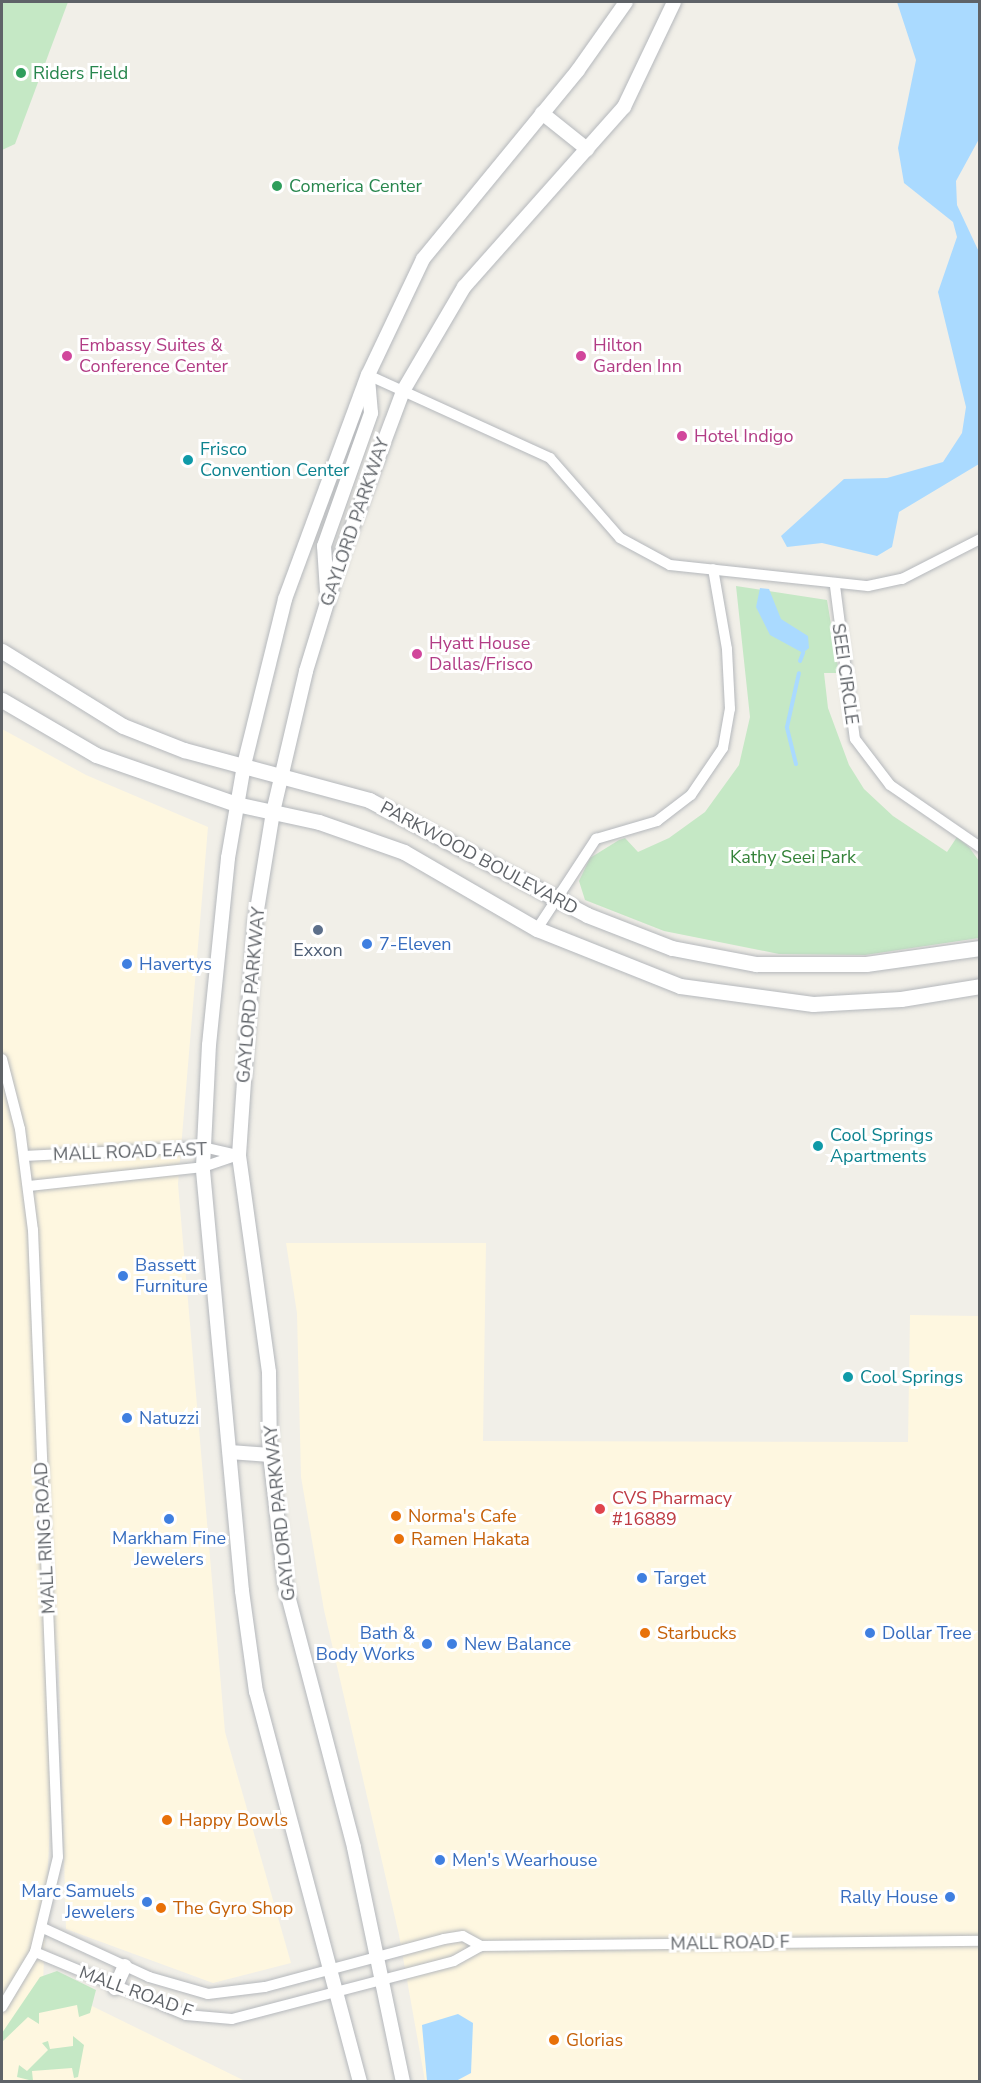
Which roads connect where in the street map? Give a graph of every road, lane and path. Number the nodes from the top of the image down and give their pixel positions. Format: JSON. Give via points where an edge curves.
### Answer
{"nodes":[{"id":1,"x":626,"y":2,"type":"edge"},
{"id":2,"x":674,"y":2,"type":"edge"},
{"id":3,"x":542,"y":113,"type":"junction"},
{"id":4,"x":587,"y":149,"type":"junction"},
{"id":5,"x":368,"y":375,"type":"junction"},
{"id":6,"x":403,"y":391,"type":"junction"},
{"id":7,"x":980,"y":539,"type":"edge"},
{"id":8,"x":713,"y":569,"type":"junction"},
{"id":9,"x":835,"y":586,"type":"junction"},
{"id":10,"x":327,"y":602,"type":"junction"},
{"id":11,"x":2,"y":651,"type":"edge"},
{"id":12,"x":2,"y":700,"type":"edge"},
{"id":13,"x":244,"y":765,"type":"junction"},
{"id":14,"x":281,"y":774,"type":"junction"},
{"id":15,"x":236,"y":804,"type":"junction"},
{"id":16,"x":273,"y":812,"type":"junction"},
{"id":17,"x":980,"y":847,"type":"edge"},
{"id":18,"x":553,"y":896,"type":"junction"},
{"id":19,"x":537,"y":929,"type":"junction"},
{"id":20,"x":980,"y":948,"type":"edge"},
{"id":21,"x":980,"y":986,"type":"edge"},
{"id":22,"x":2,"y":1059,"type":"edge"},
{"id":23,"x":203,"y":1147,"type":"junction"},
{"id":24,"x":239,"y":1155,"type":"junction"},
{"id":25,"x":24,"y":1156,"type":"junction"},
{"id":26,"x":203,"y":1167,"type":"junction"},
{"id":27,"x":29,"y":1186,"type":"junction"},
{"id":28,"x":230,"y":1452,"type":"junction"},
{"id":29,"x":270,"y":1455,"type":"junction"},
{"id":30,"x":43,"y":1928,"type":"junction"},
{"id":31,"x":980,"y":1941,"type":"edge"},
{"id":32,"x":481,"y":1946,"type":"junction"},
{"id":33,"x":35,"y":1952,"type":"junction"},
{"id":34,"x":378,"y":1954,"type":"junction"},
{"id":35,"x":124,"y":1966,"type":"junction"},
{"id":36,"x":331,"y":1968,"type":"junction"},
{"id":37,"x":384,"y":1978,"type":"junction"},
{"id":38,"x":115,"y":1988,"type":"junction"},
{"id":39,"x":337,"y":1992,"type":"junction"},
{"id":40,"x":2,"y":2007,"type":"edge"},
{"id":41,"x":360,"y":2082,"type":"edge"},
{"id":42,"x":403,"y":2082,"type":"edge"}],
"edges":[{"from":1,"to":3,"type":"street","name":"GAYLORD PARKWAY","via":[[614,25]]},
{"from":2,"to":4,"type":"street","name":"GAYLORD PARKWAY","via":[[624,107]]},
{"from":3,"to":4,"type":"street"},
{"from":3,"to":5,"type":"street","name":"GAYLORD PARKWAY","via":[[423,259]]},
{"from":4,"to":6,"type":"street","name":"GAYLORD PARKWAY","via":[[464,287]]},
{"from":5,"to":6,"type":"street"},
{"from":5,"to":10,"type":"street","via":[[371,413],[324,546]]},
{"from":5,"to":13,"type":"street","name":"GAYLORD PARKWAY","via":[[285,599]]},
{"from":6,"to":8,"type":"street","via":[[550,458],[620,538],[670,565]]},
{"from":6,"to":10,"type":"street","name":"GAYLORD PARKWAY"},
{"from":7,"to":9,"type":"street","via":[[902,579]]},
{"from":8,"to":9,"type":"street"},
{"from":8,"to":18,"type":"street","via":[[727,649],[730,709],[723,748],[691,795],[657,821],[596,838]]},
{"from":9,"to":17,"type":"street","name":"SEEI CIRCLE","via":[[855,740],[890,785]]},
{"from":10,"to":14,"type":"street","name":"GAYLORD PARKWAY"},
{"from":11,"to":13,"type":"main road","name":"PARKWOOD BOULEVARD","via":[[95,713],[184,750]]},
{"from":12,"to":15,"type":"main road","name":"PARKWOOD BOULEVARD","via":[[96,754]]},
{"from":13,"to":14,"type":"main road","name":"PARKWOOD BOULEVARD"},
{"from":13,"to":15,"type":"street","name":"GAYLORD PARKWAY"},
{"from":14,"to":16,"type":"street","name":"GAYLORD PARKWAY"},
{"from":14,"to":18,"type":"main road","name":"PARKWOOD BOULEVARD","via":[[369,801]]},
{"from":15,"to":16,"type":"main road","name":"PARKWOOD BOULEVARD"},
{"from":15,"to":23,"type":"street","name":"GAYLORD PARKWAY","via":[[209,1046]]},
{"from":16,"to":19,"type":"main road","name":"PARKWOOD BOULEVARD","via":[[319,822],[404,852]]},
{"from":16,"to":24,"type":"street","name":"GAYLORD PARKWAY","via":[[255,922]]},
{"from":18,"to":19,"type":"street"},
{"from":18,"to":20,"type":"main road","name":"PARKWOOD BOULEVARD","via":[[638,937],[756,964],[866,964]]},
{"from":19,"to":21,"type":"main road","name":"PARKWOOD BOULEVARD","via":[[680,986],[770,1002],[862,1002]]},
{"from":22,"to":25,"type":"street","name":"MALL RING ROAD"},
{"from":23,"to":24,"type":"street","name":"MALL ROAD EAST"},
{"from":23,"to":25,"type":"street","name":"MALL ROAD EAST"},
{"from":23,"to":26,"type":"street","name":"GAYLORD PARKWAY"},
{"from":24,"to":26,"type":"street","name":"MALL ROAD EAST"},
{"from":24,"to":29,"type":"street","name":"GAYLORD PARKWAY","via":[[269,1372]]},
{"from":25,"to":27,"type":"street","name":"MALL RING ROAD"},
{"from":26,"to":27,"type":"street","name":"MALL ROAD EAST"},
{"from":26,"to":28,"type":"street","name":"GAYLORD PARKWAY"},
{"from":27,"to":30,"type":"street","name":"MALL RING ROAD","via":[[58,1812],[55,1878]]},
{"from":28,"to":29,"type":"street"},
{"from":28,"to":36,"type":"street","name":"GAYLORD PARKWAY","via":[[256,1692]]},
{"from":29,"to":34,"type":"street","name":"GAYLORD PARKWAY","via":[[285,1584]]},
{"from":30,"to":33,"type":"street","name":"MALL RING ROAD"},
{"from":30,"to":35,"type":"street","name":"MALL ROAD F"},
{"from":31,"to":32,"type":"street","name":"MALL ROAD F"},
{"from":32,"to":34,"type":"street","name":"MALL ROAD F","via":[[463,1936]]},
{"from":32,"to":37,"type":"street","name":"MALL ROAD F","via":[[454,1961]]},
{"from":33,"to":38,"type":"street","name":"MALL ROAD F"},
{"from":33,"to":40,"type":"street","name":"MALL RING ROAD"},
{"from":34,"to":36,"type":"street","name":"MALL ROAD F"},
{"from":34,"to":37,"type":"street","name":"GAYLORD PARKWAY"},
{"from":35,"to":36,"type":"street","name":"MALL ROAD F","via":[[208,1994],[265,1987]]},
{"from":35,"to":38,"type":"street"},
{"from":36,"to":39,"type":"street","name":"GAYLORD PARKWAY"},
{"from":37,"to":39,"type":"street","name":"MALL ROAD F"},
{"from":37,"to":42,"type":"street","name":"GAYLORD PARKWAY"},
{"from":38,"to":39,"type":"street","name":"MALL ROAD F","via":[[186,2015],[232,2019]]},
{"from":39,"to":41,"type":"street","name":"GAYLORD PARKWAY"}]}
